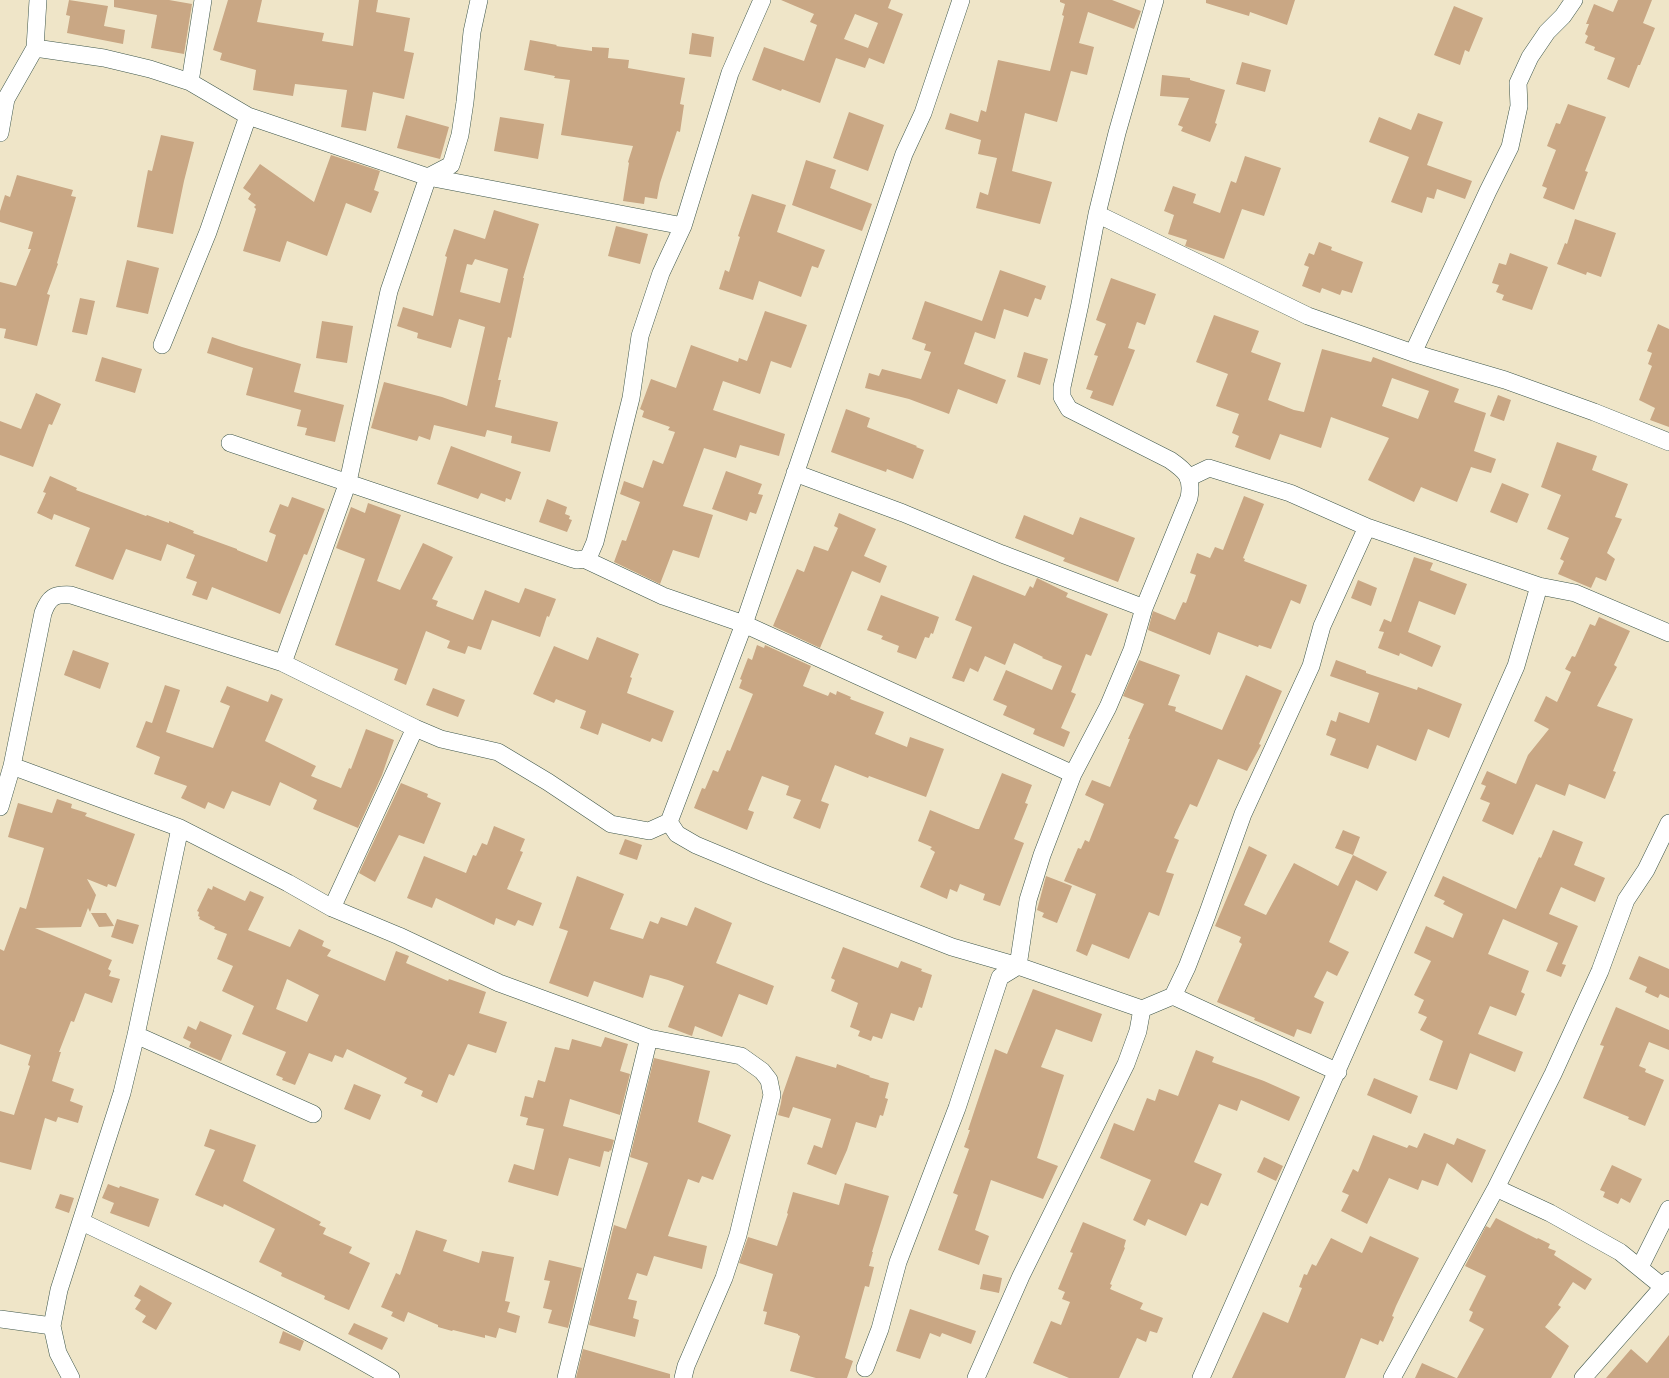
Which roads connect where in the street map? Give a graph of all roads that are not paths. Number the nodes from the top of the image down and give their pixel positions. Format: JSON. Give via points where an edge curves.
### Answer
{"nodes":[{"id":1,"x":38,"y":0,"type":"edge"},
{"id":2,"x":203,"y":0,"type":"edge"},
{"id":3,"x":479,"y":0,"type":"edge"},
{"id":4,"x":762,"y":0,"type":"edge"},
{"id":5,"x":961,"y":0,"type":"edge"},
{"id":6,"x":1155,"y":0,"type":"edge"},
{"id":7,"x":1574,"y":0,"type":"edge"},
{"id":8,"x":35,"y":48,"type":"junction"},
{"id":9,"x":190,"y":82,"type":"junction"},
{"id":10,"x":3,"y":98,"type":"edge"},
{"id":11,"x":248,"y":116,"type":"junction"},
{"id":12,"x":0,"y":133,"type":"edge"},
{"id":13,"x":428,"y":177,"type":"junction"},
{"id":14,"x":1097,"y":214,"type":"junction"},
{"id":15,"x":683,"y":226,"type":"junction"},
{"id":16,"x":162,"y":345,"type":"dead end"},
{"id":17,"x":1413,"y":354,"type":"junction"},
{"id":18,"x":1669,"y":442,"type":"edge"},
{"id":19,"x":230,"y":443,"type":"dead end"},
{"id":20,"x":795,"y":473,"type":"junction"},
{"id":21,"x":1188,"y":478,"type":"junction"},
{"id":22,"x":348,"y":482,"type":"junction"},
{"id":23,"x":1367,"y":526,"type":"junction"},
{"id":24,"x":584,"y":559,"type":"junction"},
{"id":25,"x":1539,"y":586,"type":"junction"},
{"id":26,"x":1144,"y":608,"type":"junction"},
{"id":27,"x":744,"y":624,"type":"junction"},
{"id":28,"x":1669,"y":633,"type":"edge"},
{"id":29,"x":283,"y":663,"type":"junction"},
{"id":30,"x":415,"y":728,"type":"junction"},
{"id":31,"x":12,"y":766,"type":"junction"},
{"id":32,"x":1073,"y":774,"type":"junction"},
{"id":33,"x":0,"y":807,"type":"edge"},
{"id":34,"x":669,"y":822,"type":"junction"},
{"id":35,"x":1669,"y":823,"type":"edge"},
{"id":36,"x":180,"y":828,"type":"junction"},
{"id":37,"x":332,"y":908,"type":"junction"},
{"id":38,"x":1018,"y":966,"type":"junction"},
{"id":39,"x":1173,"y":996,"type":"junction"},
{"id":40,"x":1142,"y":1009,"type":"junction"},
{"id":41,"x":136,"y":1035,"type":"junction"},
{"id":42,"x":649,"y":1038,"type":"junction"},
{"id":43,"x":1338,"y":1072,"type":"junction"},
{"id":44,"x":313,"y":1114,"type":"dead end"},
{"id":45,"x":1496,"y":1188,"type":"junction"},
{"id":46,"x":1669,"y":1209,"type":"edge"},
{"id":47,"x":82,"y":1222,"type":"junction"},
{"id":48,"x":1640,"y":1267,"type":"junction"},
{"id":49,"x":1666,"y":1283,"type":"edge"},
{"id":50,"x":0,"y":1319,"type":"edge"},
{"id":51,"x":52,"y":1326,"type":"junction"},
{"id":52,"x":865,"y":1368,"type":"dead end"},
{"id":53,"x":71,"y":1378,"type":"edge"},
{"id":54,"x":391,"y":1378,"type":"edge"},
{"id":55,"x":566,"y":1378,"type":"edge"},
{"id":56,"x":683,"y":1378,"type":"edge"},
{"id":57,"x":976,"y":1378,"type":"edge"},
{"id":58,"x":1201,"y":1378,"type":"edge"},
{"id":59,"x":1392,"y":1378,"type":"edge"},
{"id":60,"x":1583,"y":1378,"type":"edge"}],
"edges":[{"from":1,"to":8,"type":"street"},
{"from":2,"to":9,"type":"street"},
{"from":3,"to":13,"type":"street","via":[[472,32],[460,135],[451,164]]},
{"from":4,"to":15,"type":"street","via":[[730,73]]},
{"from":5,"to":20,"type":"street","via":[[923,113],[904,154]]},
{"from":6,"to":14,"type":"street"},
{"from":7,"to":17,"type":"street","via":[[1530,57],[1518,83],[1519,106],[1510,147]]},
{"from":8,"to":9,"type":"street","via":[[104,58]]},
{"from":8,"to":10,"type":"street"},
{"from":9,"to":11,"type":"street"},
{"from":10,"to":12,"type":"street"},
{"from":11,"to":13,"type":"street"},
{"from":11,"to":16,"type":"street","via":[[208,232]]},
{"from":13,"to":15,"type":"street"},
{"from":13,"to":22,"type":"street","via":[[389,291]]},
{"from":14,"to":17,"type":"street","via":[[1308,316]]},
{"from":14,"to":21,"type":"street","via":[[1062,397],[1069,409],[1170,460],[1182,469]]},
{"from":15,"to":24,"type":"street","via":[[661,273],[640,336],[631,398],[595,542],[589,556]]},
{"from":17,"to":18,"type":"street","via":[[1505,380]]},
{"from":19,"to":22,"type":"street"},
{"from":20,"to":26,"type":"street"},
{"from":20,"to":27,"type":"street"},
{"from":21,"to":23,"type":"street","via":[[1209,468],[1290,493]]},
{"from":21,"to":26,"type":"street","via":[[1191,486],[1189,498]]},
{"from":22,"to":24,"type":"street","via":[[570,558]]},
{"from":22,"to":29,"type":"street"},
{"from":23,"to":25,"type":"street"},
{"from":23,"to":39,"type":"street","via":[[1322,626],[1310,666],[1243,814],[1208,916]]},
{"from":24,"to":27,"type":"street","via":[[663,596]]},
{"from":25,"to":28,"type":"street","via":[[1575,593]]},
{"from":25,"to":43,"type":"street","via":[[1516,666]]},
{"from":26,"to":32,"type":"street","via":[[1132,650],[1111,700]]},
{"from":27,"to":32,"type":"street"},
{"from":27,"to":34,"type":"street"},
{"from":29,"to":30,"type":"street"},
{"from":29,"to":31,"type":"street","via":[[70,595],[58,594],[48,601],[43,613]]},
{"from":30,"to":34,"type":"street","via":[[441,740],[498,752],[611,824],[649,831]]},
{"from":30,"to":37,"type":"street"},
{"from":31,"to":33,"type":"street"},
{"from":31,"to":36,"type":"street"},
{"from":32,"to":38,"type":"street","via":[[1028,900]]},
{"from":34,"to":38,"type":"street","via":[[677,834],[696,846],[952,946]]},
{"from":35,"to":45,"type":"street","via":[[1646,870],[1626,900],[1610,949],[1597,978]]},
{"from":36,"to":37,"type":"street"},
{"from":36,"to":41,"type":"street"},
{"from":37,"to":42,"type":"street","via":[[406,939],[499,983]]},
{"from":38,"to":40,"type":"street"},
{"from":38,"to":52,"type":"street","via":[[1000,977],[957,1108],[898,1262],[880,1329]]},
{"from":39,"to":40,"type":"street"},
{"from":39,"to":43,"type":"street"},
{"from":40,"to":57,"type":"street","via":[[1138,1031],[1126,1064],[1021,1276]]},
{"from":41,"to":44,"type":"street"},
{"from":41,"to":47,"type":"street","via":[[122,1093]]},
{"from":42,"to":55,"type":"street"},
{"from":42,"to":56,"type":"street","via":[[741,1056],[762,1071],[769,1080],[772,1095],[738,1235],[724,1278]]},
{"from":43,"to":58,"type":"street"},
{"from":45,"to":48,"type":"street","via":[[1594,1236]]},
{"from":45,"to":59,"type":"street"},
{"from":46,"to":48,"type":"street"},
{"from":47,"to":51,"type":"street","via":[[59,1290]]},
{"from":47,"to":54,"type":"street","via":[[245,1300]]},
{"from":48,"to":49,"type":"street"},
{"from":49,"to":60,"type":"street"},
{"from":50,"to":51,"type":"street"},
{"from":51,"to":53,"type":"street","via":[[58,1353]]}]}
